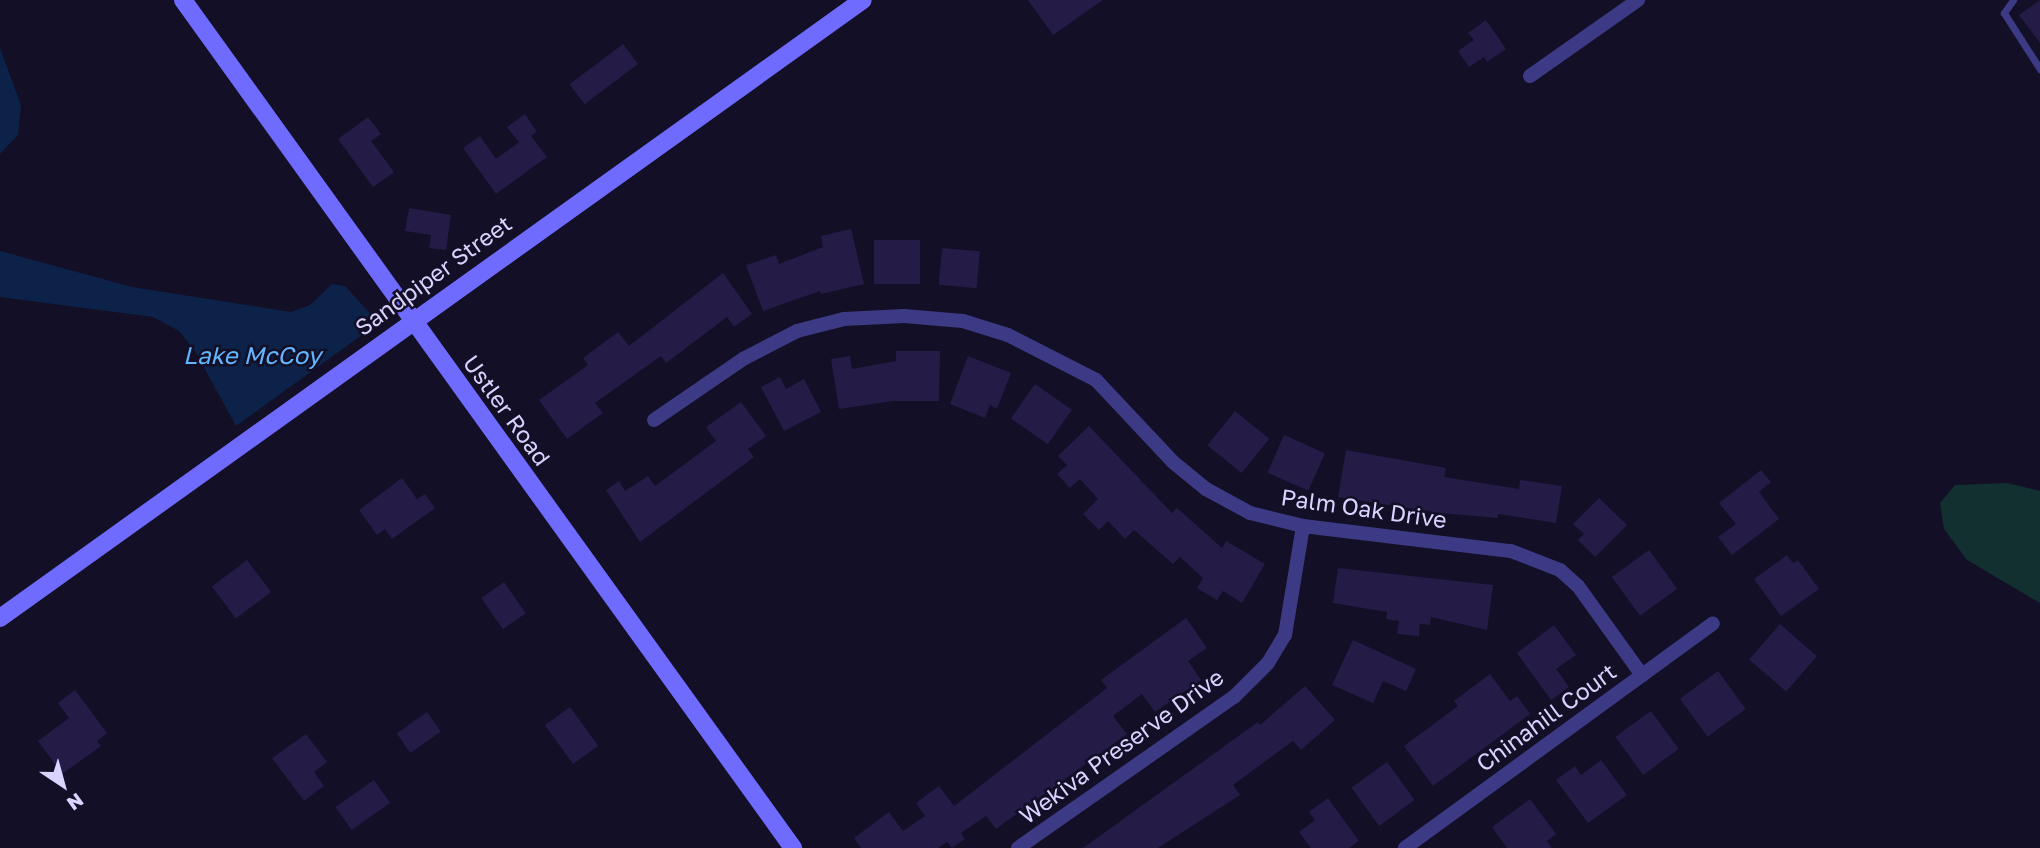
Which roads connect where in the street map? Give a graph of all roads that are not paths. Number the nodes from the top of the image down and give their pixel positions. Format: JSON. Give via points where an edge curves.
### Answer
{"nodes":[{"id":1,"x":183,"y":0,"type":"edge"},
{"id":2,"x":863,"y":0,"type":"edge"},
{"id":3,"x":1639,"y":0,"type":"edge"},
{"id":4,"x":2012,"y":1,"type":"edge"},
{"id":5,"x":2040,"y":69,"type":"edge"},
{"id":6,"x":1530,"y":76,"type":"dead end"},
{"id":7,"x":411,"y":319,"type":"junction"},
{"id":8,"x":654,"y":420,"type":"dead end"},
{"id":9,"x":1303,"y":526,"type":"junction"},
{"id":10,"x":0,"y":618,"type":"edge"},
{"id":11,"x":1713,"y":623,"type":"dead end"},
{"id":12,"x":1642,"y":675,"type":"junction"},
{"id":13,"x":793,"y":848,"type":"edge"},
{"id":14,"x":1018,"y":848,"type":"edge"},
{"id":15,"x":1405,"y":848,"type":"edge"}],
"edges":[{"from":1,"to":7,"type":"street","name":"Ustler Road"},
{"from":2,"to":7,"type":"street","name":"Sandpiper Street"},
{"from":3,"to":6,"type":"street"},
{"from":4,"to":5,"type":"lane","via":[[2004,13]]},
{"from":7,"to":10,"type":"street","name":"Sandpiper Street"},
{"from":7,"to":13,"type":"street","name":"Ustler Road"},
{"from":8,"to":9,"type":"street","name":"Palm Oak Drive","via":[[743,359],[797,331],[844,319],[904,316],[963,321],[1008,335],[1096,380],[1173,462],[1206,489],[1250,513]]},
{"from":9,"to":12,"type":"street","name":"Palm Oak Drive","via":[[1537,558],[1578,586]]},
{"from":9,"to":14,"type":"street","name":"Wekiva Preserve Drive","via":[[1285,635],[1268,663],[1234,697]]},
{"from":11,"to":12,"type":"street","name":"Chinahill Court"},
{"from":12,"to":15,"type":"street","name":"Chinahill Court"}]}
